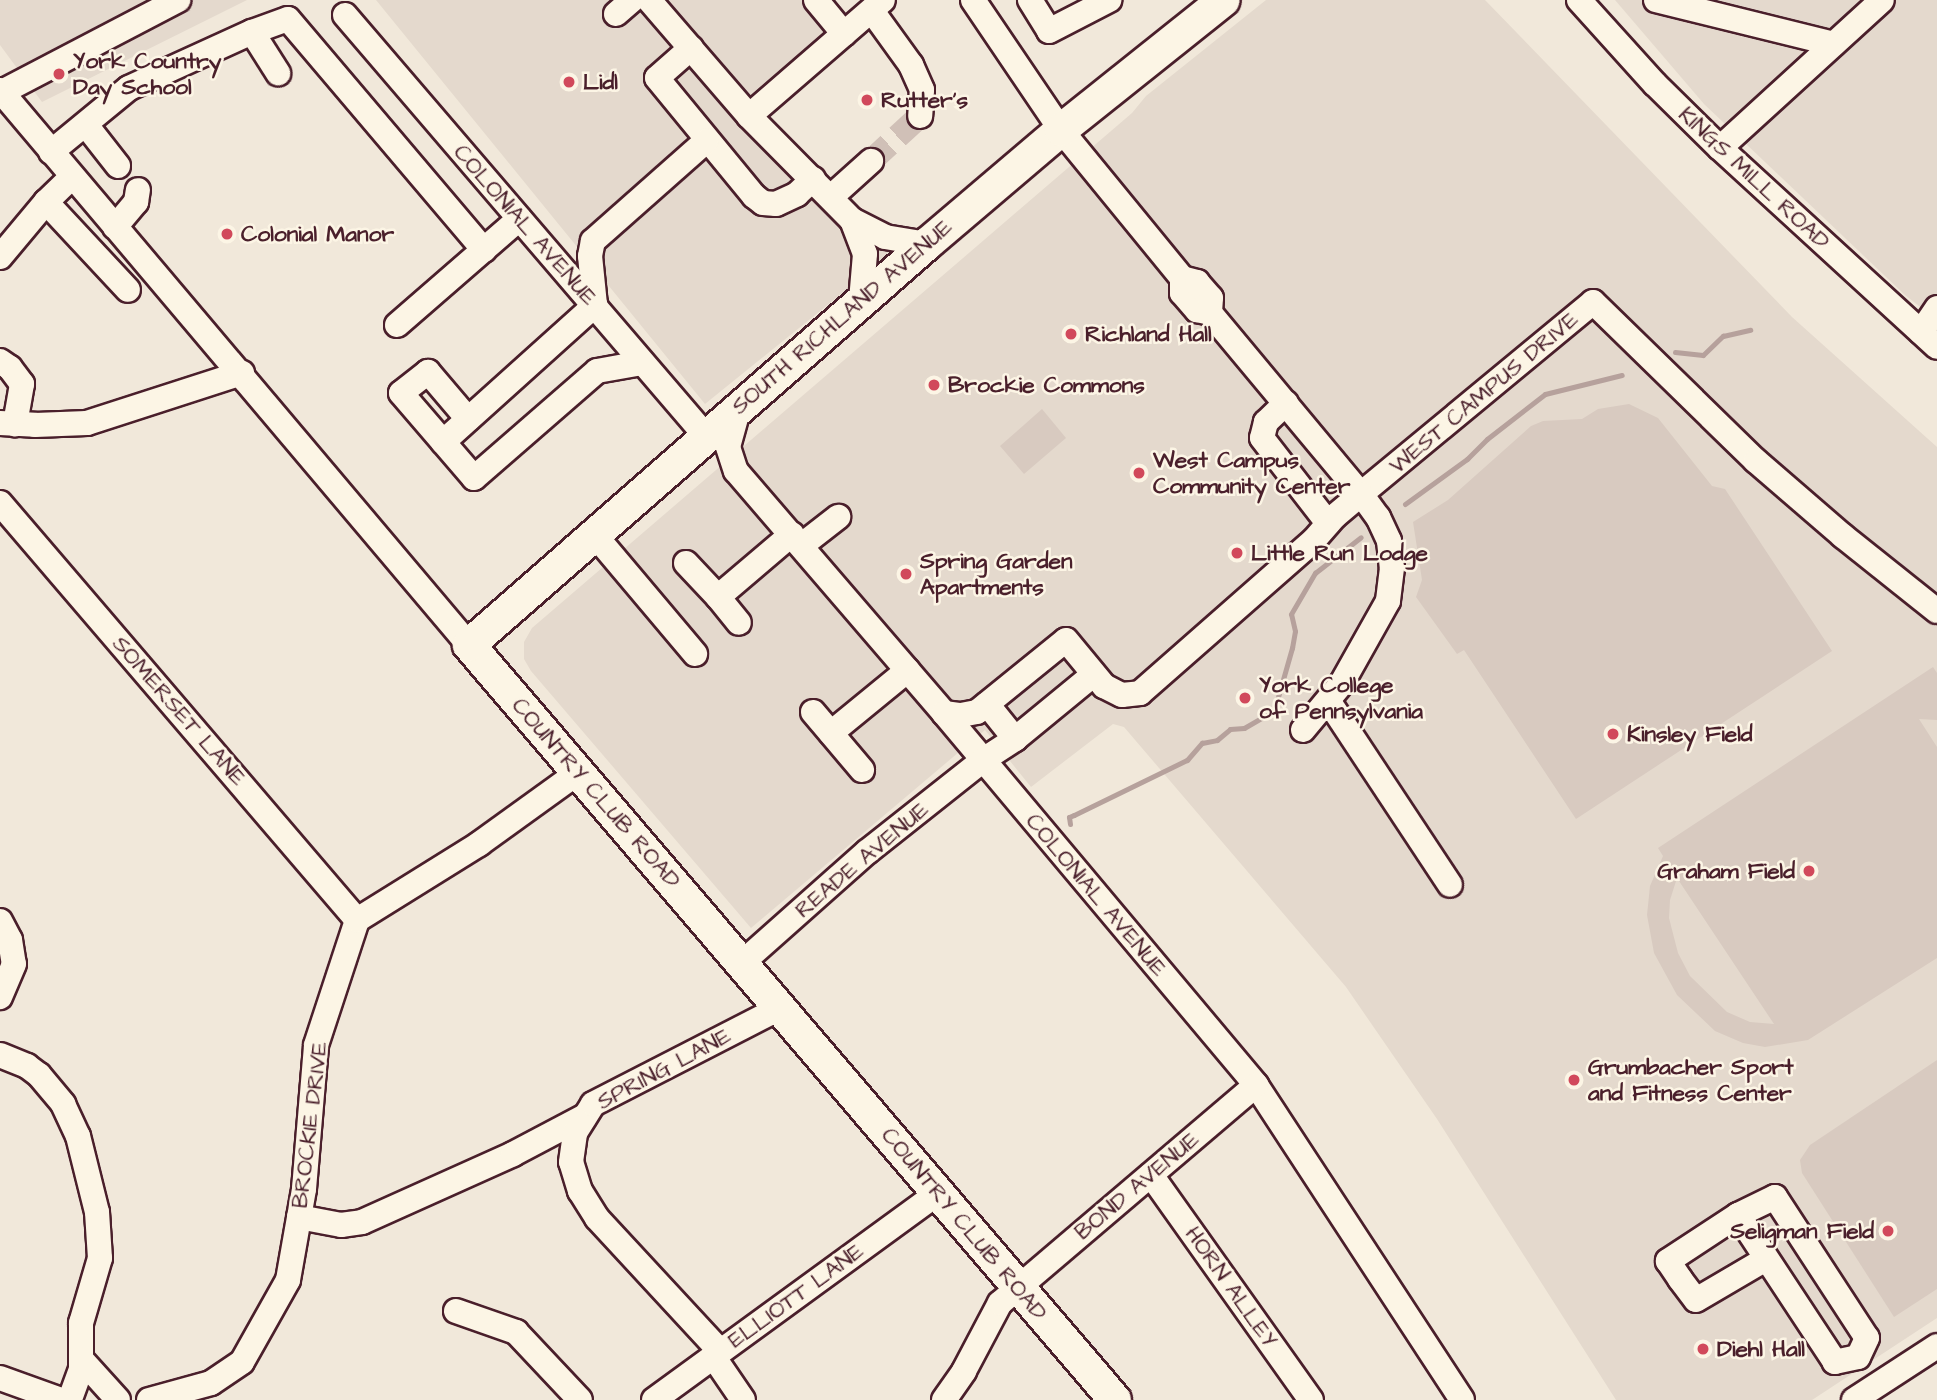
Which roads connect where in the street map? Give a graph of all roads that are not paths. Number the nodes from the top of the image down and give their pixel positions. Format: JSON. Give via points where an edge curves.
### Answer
{"nodes":[{"id":1,"x":176,"y":0,"type":"edge"},
{"id":2,"x":649,"y":0,"type":"edge"},
{"id":3,"x":816,"y":0,"type":"edge"},
{"id":4,"x":837,"y":0,"type":"edge"},
{"id":5,"x":973,"y":0,"type":"edge"},
{"id":6,"x":1075,"y":0,"type":"edge"},
{"id":7,"x":1109,"y":0,"type":"edge"},
{"id":8,"x":1224,"y":0,"type":"edge"},
{"id":9,"x":1579,"y":0,"type":"edge"},
{"id":10,"x":1656,"y":0,"type":"edge"},
{"id":11,"x":1882,"y":0,"type":"edge"},
{"id":12,"x":1036,"y":9,"type":"edge"},
{"id":13,"x":345,"y":15,"type":"dead end"},
{"id":14,"x":864,"y":17,"type":"edge"},
{"id":15,"x":252,"y":32,"type":"junction"},
{"id":16,"x":1834,"y":44,"type":"junction"},
{"id":17,"x":691,"y":48,"type":"junction"},
{"id":18,"x":278,"y":73,"type":"dead end"},
{"id":19,"x":1,"y":91,"type":"edge"},
{"id":20,"x":749,"y":116,"type":"junction"},
{"id":21,"x":920,"y":116,"type":"dead end"},
{"id":22,"x":86,"y":125,"type":"junction"},
{"id":23,"x":1061,"y":130,"type":"junction"},
{"id":24,"x":706,"y":141,"type":"junction"},
{"id":25,"x":1720,"y":148,"type":"junction"},
{"id":26,"x":51,"y":152,"type":"junction"},
{"id":27,"x":871,"y":161,"type":"tunnel mouth"},
{"id":28,"x":118,"y":166,"type":"dead end"},
{"id":29,"x":72,"y":177,"type":"junction"},
{"id":30,"x":813,"y":179,"type":"junction"},
{"id":31,"x":138,"y":190,"type":"dead end"},
{"id":32,"x":831,"y":197,"type":"junction"},
{"id":33,"x":46,"y":202,"type":"junction"},
{"id":34,"x":519,"y":219,"type":"junction"},
{"id":35,"x":852,"y":220,"type":"junction"},
{"id":36,"x":115,"y":227,"type":"junction"},
{"id":37,"x":927,"y":244,"type":"junction"},
{"id":38,"x":484,"y":250,"type":"junction"},
{"id":39,"x":0,"y":257,"type":"edge"},
{"id":40,"x":128,"y":290,"type":"dead end"},
{"id":41,"x":861,"y":301,"type":"junction"},
{"id":42,"x":595,"y":305,"type":"junction"},
{"id":43,"x":1937,"y":308,"type":"edge"},
{"id":44,"x":397,"y":326,"type":"dead end"},
{"id":45,"x":1929,"y":339,"type":"edge"},
{"id":46,"x":0,"y":361,"type":"edge"},
{"id":47,"x":642,"y":363,"type":"junction"},
{"id":48,"x":242,"y":373,"type":"junction"},
{"id":49,"x":1286,"y":403,"type":"junction"},
{"id":50,"x":739,"y":406,"type":"junction"},
{"id":51,"x":468,"y":419,"type":"junction"},
{"id":52,"x":7,"y":423,"type":"edge"},
{"id":53,"x":705,"y":435,"type":"junction"},
{"id":54,"x":443,"y":442,"type":"junction"},
{"id":55,"x":1361,"y":494,"type":"junction"},
{"id":56,"x":0,"y":503,"type":"edge"},
{"id":57,"x":838,"y":517,"type":"dead end"},
{"id":58,"x":1328,"y":523,"type":"junction"},
{"id":59,"x":594,"y":534,"type":"junction"},
{"id":60,"x":797,"y":540,"type":"junction"},
{"id":61,"x":686,"y":563,"type":"dead end"},
{"id":62,"x":718,"y":597,"type":"junction"},
{"id":63,"x":1937,"y":611,"type":"edge"},
{"id":64,"x":739,"y":623,"type":"dead end"},
{"id":65,"x":469,"y":645,"type":"junction"},
{"id":66,"x":695,"y":654,"type":"dead end"},
{"id":67,"x":908,"y":670,"type":"junction"},
{"id":68,"x":1094,"y":674,"type":"junction"},
{"id":69,"x":1329,"y":702,"type":"junction"},
{"id":70,"x":987,"y":704,"type":"junction"},
{"id":71,"x":813,"y":712,"type":"dead end"},
{"id":72,"x":944,"y":713,"type":"junction"},
{"id":73,"x":1303,"y":730,"type":"dead end"},
{"id":74,"x":831,"y":733,"type":"junction"},
{"id":75,"x":1015,"y":739,"type":"junction"},
{"id":76,"x":983,"y":760,"type":"junction"},
{"id":77,"x":862,"y":770,"type":"dead end"},
{"id":78,"x":579,"y":772,"type":"junction"},
{"id":79,"x":1450,"y":885,"type":"dead end"},
{"id":80,"x":357,"y":920,"type":"junction"},
{"id":81,"x":0,"y":921,"type":"edge"},
{"id":82,"x":743,"y":962,"type":"junction"},
{"id":83,"x":0,"y":997,"type":"edge"},
{"id":84,"x":782,"y":1007,"type":"junction"},
{"id":85,"x":0,"y":1055,"type":"edge"},
{"id":86,"x":1256,"y":1085,"type":"junction"},
{"id":87,"x":585,"y":1116,"type":"junction"},
{"id":88,"x":1151,"y":1175,"type":"junction"},
{"id":89,"x":938,"y":1193,"type":"junction"},
{"id":90,"x":1738,"y":1215,"type":"junction"},
{"id":91,"x":299,"y":1217,"type":"junction"},
{"id":92,"x":1766,"y":1259,"type":"junction"},
{"id":93,"x":1017,"y":1287,"type":"junction"},
{"id":94,"x":456,"y":1311,"type":"dead end"},
{"id":95,"x":1937,"y":1346,"type":"edge"},
{"id":96,"x":717,"y":1354,"type":"junction"},
{"id":97,"x":1858,"y":1357,"type":"junction"},
{"id":98,"x":81,"y":1359,"type":"junction"},
{"id":99,"x":0,"y":1378,"type":"edge"},
{"id":100,"x":1875,"y":1386,"type":"junction"},
{"id":101,"x":61,"y":1400,"type":"edge"},
{"id":102,"x":70,"y":1400,"type":"edge"},
{"id":103,"x":118,"y":1400,"type":"edge"},
{"id":104,"x":149,"y":1400,"type":"edge"},
{"id":105,"x":580,"y":1400,"type":"edge"},
{"id":106,"x":654,"y":1400,"type":"edge"},
{"id":107,"x":743,"y":1400,"type":"edge"},
{"id":108,"x":944,"y":1400,"type":"edge"},
{"id":109,"x":1115,"y":1400,"type":"edge"},
{"id":110,"x":1311,"y":1400,"type":"edge"},
{"id":111,"x":1462,"y":1400,"type":"edge"},
{"id":112,"x":1854,"y":1400,"type":"edge"}],
"edges":[{"from":1,"to":19,"type":"street"},
{"from":2,"to":17,"type":"street"},
{"from":3,"to":14,"type":"street"},
{"from":4,"to":14,"type":"street"},
{"from":5,"to":23,"type":"street"},
{"from":6,"to":12,"type":"street"},
{"from":7,"to":12,"type":"street","via":[[1049,31]]},
{"from":8,"to":23,"type":"main road","name":"SOUTH RICHLAND AVENUE"},
{"from":9,"to":25,"type":"street","name":"KINGS MILL ROAD"},
{"from":10,"to":16,"type":"street"},
{"from":11,"to":16,"type":"street"},
{"from":13,"to":34,"type":"street","name":"COLONIAL AVENUE"},
{"from":14,"to":20,"type":"street"},
{"from":14,"to":21,"type":"street","via":[[911,65],[922,90]]},
{"from":15,"to":18,"type":"street"},
{"from":15,"to":22,"type":"street","via":[[129,88]]},
{"from":15,"to":38,"type":"street","via":[[288,19]]},
{"from":16,"to":25,"type":"street"},
{"from":17,"to":20,"type":"street"},
{"from":17,"to":24,"type":"street","via":[[657,78]]},
{"from":19,"to":26,"type":"street","name":"COUNTRY CLUB ROAD"},
{"from":20,"to":30,"type":"street"},
{"from":22,"to":26,"type":"street"},
{"from":22,"to":28,"type":"street"},
{"from":23,"to":37,"type":"main road","name":"SOUTH RICHLAND AVENUE"},
{"from":23,"to":49,"type":"street","via":[[1182,278],[1197,282],[1211,298],[1210,313]]},
{"from":24,"to":30,"type":"street","via":[[763,203],[785,201]]},
{"from":24,"to":42,"type":"street","via":[[593,241]]},
{"from":25,"to":45,"type":"street","name":"KINGS MILL ROAD"},
{"from":26,"to":29,"type":"street","name":"COUNTRY CLUB ROAD"},
{"from":27,"to":32,"type":"street"},
{"from":29,"to":33,"type":"street"},
{"from":29,"to":36,"type":"street","name":"COUNTRY CLUB ROAD"},
{"from":30,"to":32,"type":"street"},
{"from":31,"to":36,"type":"street","via":[[136,202]]},
{"from":32,"to":35,"type":"street"},
{"from":33,"to":39,"type":"street"},
{"from":33,"to":40,"type":"street"},
{"from":34,"to":38,"type":"street"},
{"from":34,"to":42,"type":"street","name":"COLONIAL AVENUE"},
{"from":35,"to":37,"type":"street","via":[[885,237]]},
{"from":35,"to":41,"type":"street","via":[[865,254]]},
{"from":36,"to":48,"type":"street","name":"COUNTRY CLUB ROAD"},
{"from":37,"to":41,"type":"main road","name":"SOUTH RICHLAND AVENUE"},
{"from":38,"to":44,"type":"street"},
{"from":41,"to":50,"type":"main road","name":"SOUTH RICHLAND AVENUE"},
{"from":42,"to":47,"type":"street","name":"COLONIAL AVENUE"},
{"from":42,"to":51,"type":"street"},
{"from":43,"to":45,"type":"street"},
{"from":46,"to":52,"type":"street","via":[[22,384]]},
{"from":47,"to":53,"type":"street","name":"COLONIAL AVENUE"},
{"from":47,"to":54,"type":"street","via":[[597,371],[474,478]]},
{"from":48,"to":52,"type":"street","via":[[87,424]]},
{"from":48,"to":65,"type":"street","name":"COUNTRY CLUB ROAD"},
{"from":49,"to":55,"type":"street"},
{"from":49,"to":58,"type":"street","via":[[1266,422],[1262,438]]},
{"from":50,"to":53,"type":"main road","name":"SOUTH RICHLAND AVENUE"},
{"from":50,"to":60,"type":"street","name":"COLONIAL AVENUE","via":[[729,436],[732,465]]},
{"from":51,"to":54,"type":"street"},
{"from":51,"to":54,"type":"street","via":[[428,372],[401,393]]},
{"from":53,"to":59,"type":"main road","name":"SOUTH RICHLAND AVENUE"},
{"from":55,"to":58,"type":"street"},
{"from":55,"to":63,"type":"street","name":"WEST CAMPUS DRIVE","via":[[1593,302],[1737,443],[1843,537]]},
{"from":55,"to":69,"type":"street","via":[[1385,530],[1392,568],[1390,588],[1382,617]]},
{"from":56,"to":80,"type":"street","name":"SOMERSET LANE"},
{"from":57,"to":60,"type":"street"},
{"from":58,"to":68,"type":"street","via":[[1144,691],[1119,694]]},
{"from":59,"to":65,"type":"main road","name":"SOUTH RICHLAND AVENUE"},
{"from":59,"to":66,"type":"street"},
{"from":60,"to":62,"type":"street"},
{"from":60,"to":67,"type":"street","name":"COLONIAL AVENUE"},
{"from":61,"to":62,"type":"street"},
{"from":62,"to":64,"type":"street"},
{"from":65,"to":78,"type":"main road","name":"COUNTRY CLUB ROAD"},
{"from":67,"to":72,"type":"street","name":"COLONIAL AVENUE"},
{"from":67,"to":74,"type":"street"},
{"from":68,"to":70,"type":"street","via":[[1066,640]]},
{"from":68,"to":75,"type":"street","name":"READE AVENUE"},
{"from":69,"to":73,"type":"street"},
{"from":69,"to":79,"type":"street"},
{"from":70,"to":72,"type":"street","via":[[971,714]]},
{"from":70,"to":75,"type":"street"},
{"from":71,"to":74,"type":"street"},
{"from":72,"to":76,"type":"street","name":"COLONIAL AVENUE"},
{"from":74,"to":77,"type":"street"},
{"from":75,"to":76,"type":"street","name":"READE AVENUE"},
{"from":76,"to":82,"type":"street","name":"READE AVENUE","via":[[867,852]]},
{"from":76,"to":86,"type":"street","name":"COLONIAL AVENUE"},
{"from":78,"to":80,"type":"street","via":[[479,844]]},
{"from":78,"to":82,"type":"main road","name":"COUNTRY CLUB ROAD"},
{"from":80,"to":91,"type":"street","name":"BROCKIE DRIVE","via":[[316,1045]]},
{"from":81,"to":83,"type":"street","via":[[14,952],[14,964]]},
{"from":82,"to":84,"type":"main road","name":"COUNTRY CLUB ROAD"},
{"from":84,"to":87,"type":"street","name":"SPRING LANE","via":[[593,1104]]},
{"from":84,"to":89,"type":"main road","name":"COUNTRY CLUB ROAD"},
{"from":85,"to":98,"type":"street","via":[[27,1066],[52,1088],[84,1155],[100,1242],[97,1275],[81,1323]]},
{"from":86,"to":88,"type":"street","name":"BOND AVENUE"},
{"from":86,"to":111,"type":"street","name":"COLONIAL AVENUE"},
{"from":87,"to":91,"type":"street","via":[[362,1223],[341,1225]]},
{"from":87,"to":96,"type":"street","name":"SPRING LANE","via":[[575,1133],[571,1162],[580,1191],[597,1218]]},
{"from":88,"to":93,"type":"street","name":"BOND AVENUE"},
{"from":88,"to":110,"type":"street","name":"HORN ALLEY"},
{"from":89,"to":93,"type":"main road","name":"COUNTRY CLUB ROAD"},
{"from":89,"to":96,"type":"street","name":"ELLIOTT LANE"},
{"from":90,"to":92,"type":"street"},
{"from":90,"to":92,"type":"street","via":[[1668,1261],[1696,1300]]},
{"from":90,"to":97,"type":"street","via":[[1775,1197],[1867,1338]]},
{"from":91,"to":104,"type":"street","name":"BROCKIE DRIVE","via":[[288,1280],[243,1362],[211,1383]]},
{"from":92,"to":97,"type":"street","via":[[1835,1362]]},
{"from":93,"to":108,"type":"street","name":"BOND AVENUE","via":[[1000,1303]]},
{"from":93,"to":109,"type":"main road","name":"COUNTRY CLUB ROAD"},
{"from":94,"to":105,"type":"street","via":[[516,1332]]},
{"from":95,"to":100,"type":"street"},
{"from":96,"to":106,"type":"street","name":"ELLIOTT LANE"},
{"from":96,"to":107,"type":"street","name":"SPRING LANE"},
{"from":97,"to":100,"type":"street"},
{"from":98,"to":102,"type":"street"},
{"from":98,"to":103,"type":"street"},
{"from":99,"to":101,"type":"street"},
{"from":100,"to":112,"type":"street"}]}
